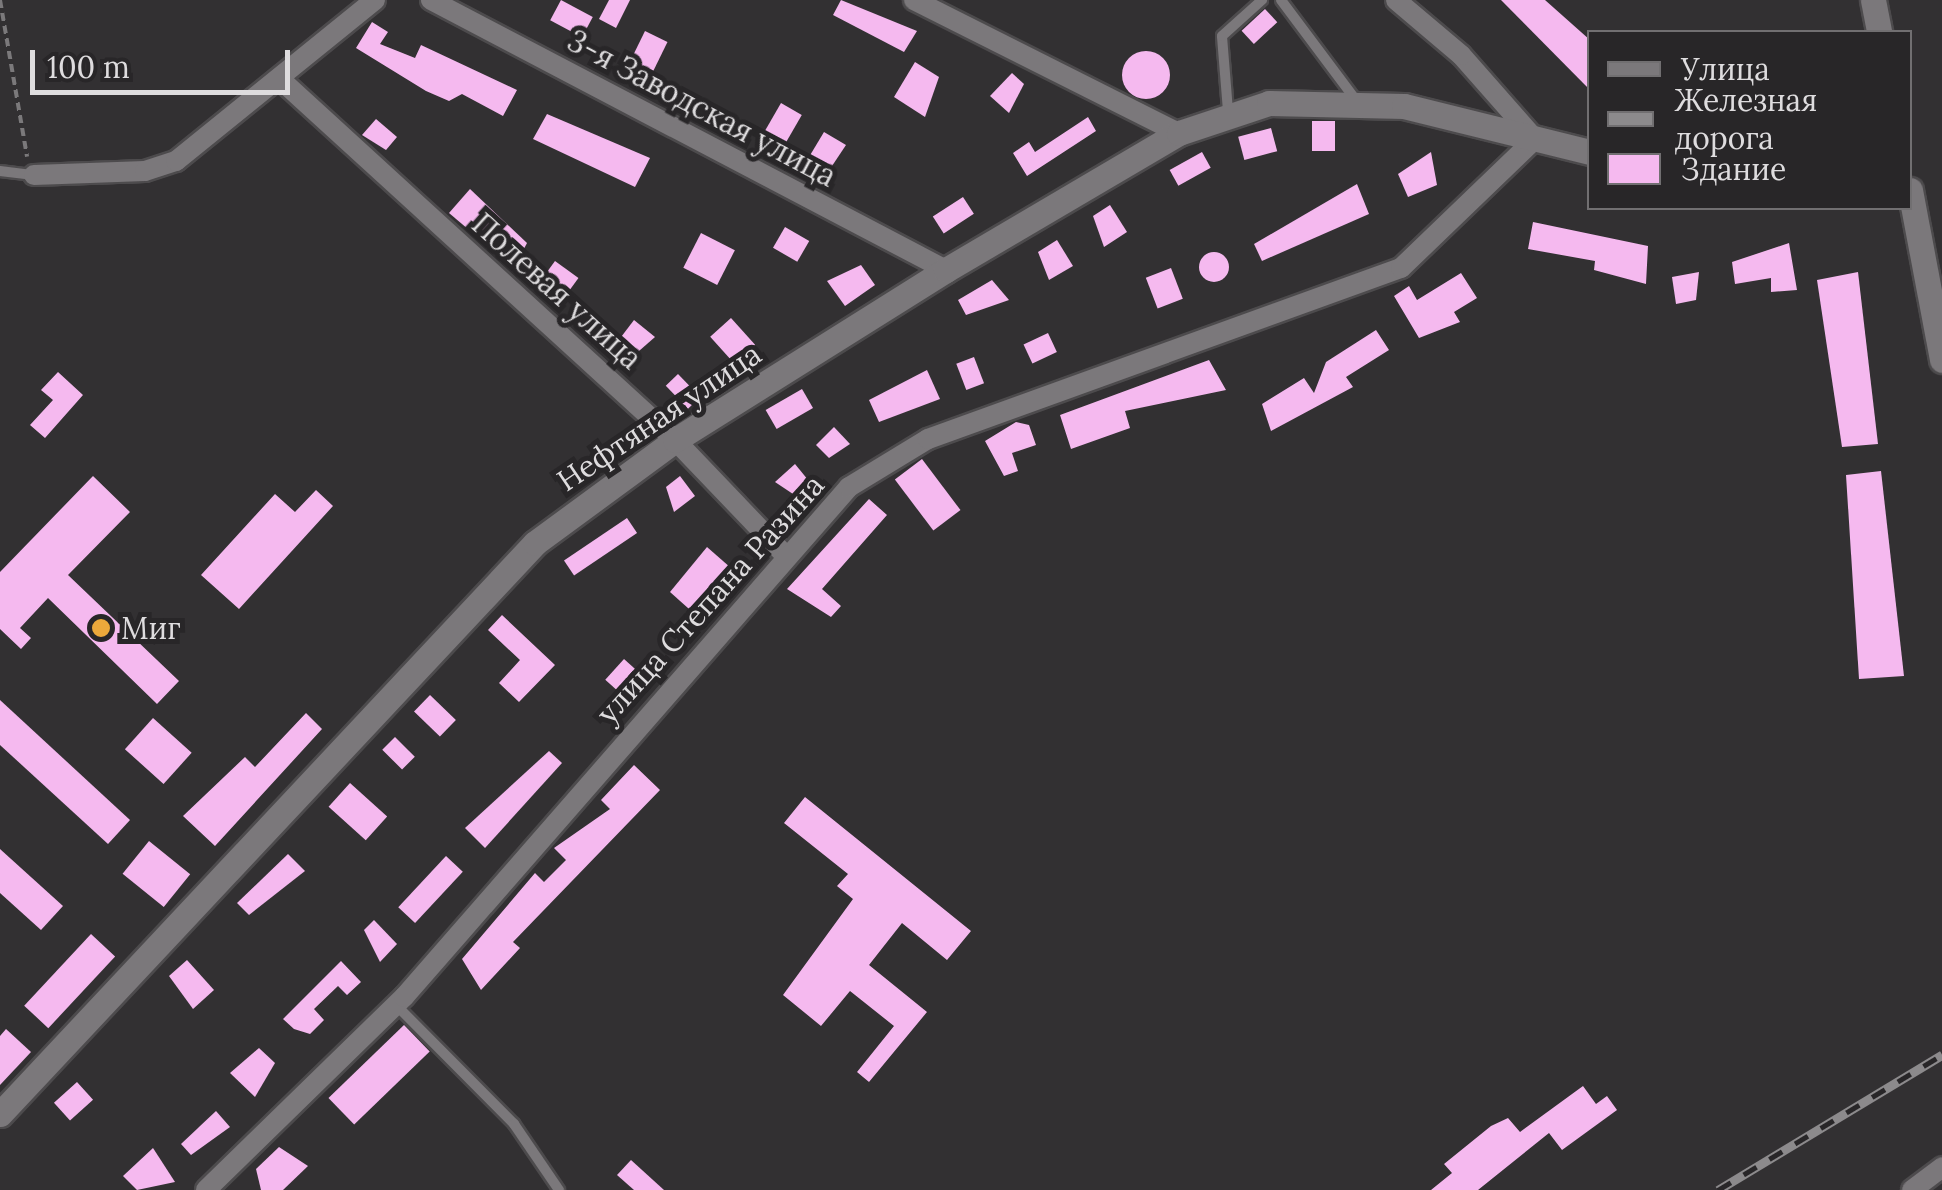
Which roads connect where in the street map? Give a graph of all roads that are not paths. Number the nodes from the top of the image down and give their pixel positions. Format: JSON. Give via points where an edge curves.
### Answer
{"nodes":[{"id":1,"x":375,"y":0,"type":"edge"},
{"id":2,"x":431,"y":0,"type":"edge"},
{"id":3,"x":914,"y":0,"type":"edge"},
{"id":4,"x":1262,"y":0,"type":"edge"},
{"id":5,"x":1281,"y":0,"type":"edge"},
{"id":6,"x":1396,"y":0,"type":"edge"},
{"id":7,"x":1873,"y":0,"type":"edge"},
{"id":8,"x":1879,"y":30,"type":"edge"},
{"id":9,"x":281,"y":80,"type":"junction"},
{"id":10,"x":1355,"y":100,"type":"junction"},
{"id":11,"x":1228,"y":111,"type":"junction"},
{"id":12,"x":1179,"y":132,"type":"junction"},
{"id":13,"x":1535,"y":139,"type":"junction"},
{"id":14,"x":1587,"y":151,"type":"edge"},
{"id":15,"x":0,"y":171,"type":"edge"},
{"id":16,"x":34,"y":175,"type":"joint"},
{"id":17,"x":1912,"y":206,"type":"edge"},
{"id":18,"x":946,"y":270,"type":"junction"},
{"id":19,"x":1942,"y":360,"type":"edge"},
{"id":20,"x":674,"y":440,"type":"junction"},
{"id":21,"x":784,"y":555,"type":"junction"},
{"id":22,"x":396,"y":1005,"type":"junction"},
{"id":23,"x":0,"y":1114,"type":"edge"},
{"id":24,"x":206,"y":1190,"type":"edge"},
{"id":25,"x":559,"y":1190,"type":"edge"}],
"edges":[{"from":1,"to":9,"type":"street"},
{"from":2,"to":18,"type":"street","name":"3-я Заводская улица"},
{"from":3,"to":12,"type":"street"},
{"from":4,"to":11,"type":"lane","via":[[1222,36]]},
{"from":5,"to":10,"type":"lane"},
{"from":6,"to":13,"type":"street","via":[[1461,55]]},
{"from":7,"to":8,"type":"main road"},
{"from":9,"to":16,"type":"street","via":[[176,161],[146,171]]},
{"from":9,"to":20,"type":"street","name":"Полевая улица"},
{"from":10,"to":11,"type":"main road","name":"Нефтяная улица"},
{"from":10,"to":13,"type":"main road","name":"Нефтяная улица"},
{"from":11,"to":12,"type":"main road","name":"Нефтяная улица"},
{"from":12,"to":18,"type":"main road","name":"Нефтяная улица"},
{"from":13,"to":14,"type":"main road","name":"Нефтяная улица"},
{"from":13,"to":21,"type":"street","name":"улица Степана Разина","via":[[1401,268],[928,439],[849,487]]},
{"from":15,"to":16,"type":"lane"},
{"from":17,"to":19,"type":"main road"},
{"from":18,"to":20,"type":"main road","name":"Нефтяная улица"},
{"from":20,"to":21,"type":"street","name":"Полевая улица"},
{"from":20,"to":23,"type":"main road","name":"Нефтяная улица","via":[[491,585]]},
{"from":21,"to":22,"type":"street","name":"улица Степана Разина"},
{"from":22,"to":24,"type":"street","name":"улица Степана Разина"},
{"from":22,"to":25,"type":"lane","via":[[514,1124]]}]}
